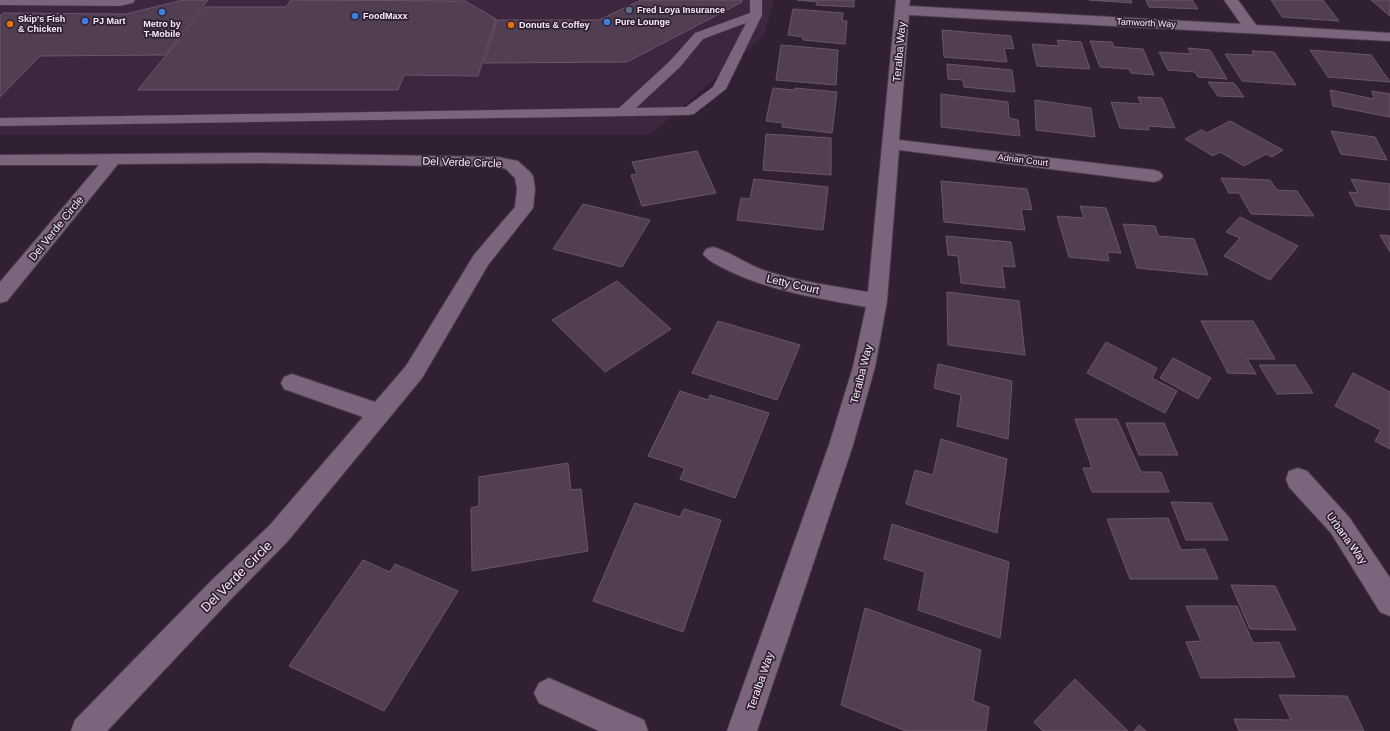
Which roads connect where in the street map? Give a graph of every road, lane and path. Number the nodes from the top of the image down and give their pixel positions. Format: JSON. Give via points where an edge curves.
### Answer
{"nodes":[{"id":1,"x":129,"y":0,"type":"edge"},
{"id":2,"x":756,"y":0,"type":"edge"},
{"id":3,"x":1231,"y":0,"type":"edge"},
{"id":4,"x":0,"y":1,"type":"edge"},
{"id":5,"x":902,"y":5,"type":"edge"},
{"id":6,"x":756,"y":15,"type":"junction"},
{"id":7,"x":1251,"y":29,"type":"junction"},
{"id":8,"x":1390,"y":37,"type":"edge"},
{"id":9,"x":624,"y":111,"type":"junction"},
{"id":10,"x":0,"y":122,"type":"edge"},
{"id":11,"x":891,"y":144,"type":"junction"},
{"id":12,"x":0,"y":160,"type":"edge"},
{"id":13,"x":112,"y":160,"type":"junction"},
{"id":14,"x":1154,"y":176,"type":"dead end"},
{"id":15,"x":713,"y":254,"type":"dead end"},
{"id":16,"x":0,"y":296,"type":"edge"},
{"id":17,"x":877,"y":301,"type":"junction"},
{"id":18,"x":292,"y":383,"type":"dead end"},
{"id":19,"x":380,"y":414,"type":"junction"},
{"id":20,"x":1298,"y":478,"type":"dead end"},
{"id":21,"x":1390,"y":603,"type":"edge"},
{"id":22,"x":549,"y":693,"type":"dead end"},
{"id":23,"x":86,"y":731,"type":"edge"},
{"id":24,"x":632,"y":731,"type":"edge"},
{"id":25,"x":742,"y":731,"type":"edge"}],
"edges":[{"from":1,"to":4,"type":"lane"},
{"from":2,"to":6,"type":"lane"},
{"from":3,"to":7,"type":"street"},
{"from":5,"to":7,"type":"street","name":"Tamworth Way"},
{"from":5,"to":11,"type":"street","name":"Teralba Way"},
{"from":6,"to":9,"type":"lane","via":[[699,36],[675,64]]},
{"from":6,"to":9,"type":"lane","via":[[719,89],[689,111]]},
{"from":7,"to":8,"type":"street","name":"Tamworth Way"},
{"from":9,"to":10,"type":"lane"},
{"from":11,"to":14,"type":"street","name":"Adrian Court"},
{"from":11,"to":17,"type":"street","name":"Teralba Way"},
{"from":12,"to":13,"type":"street","name":"Del Verde Circle"},
{"from":13,"to":16,"type":"street","name":"Del Verde Circle"},
{"from":13,"to":19,"type":"street","name":"Del Verde Circle","via":[[262,158],[498,162],[512,165],[524,176],[524,208],[481,260],[414,372]]},
{"from":15,"to":17,"type":"street","name":"Letty Court","via":[[762,277],[803,288]]},
{"from":17,"to":25,"type":"street","name":"Teralba Way","via":[[864,368],[841,445]]},
{"from":18,"to":19,"type":"street"},
{"from":19,"to":23,"type":"street","name":"Del Verde Circle","via":[[278,534]]},
{"from":20,"to":21,"type":"street","name":"Urbana Way","via":[[1340,525]]},
{"from":22,"to":24,"type":"street"}]}
